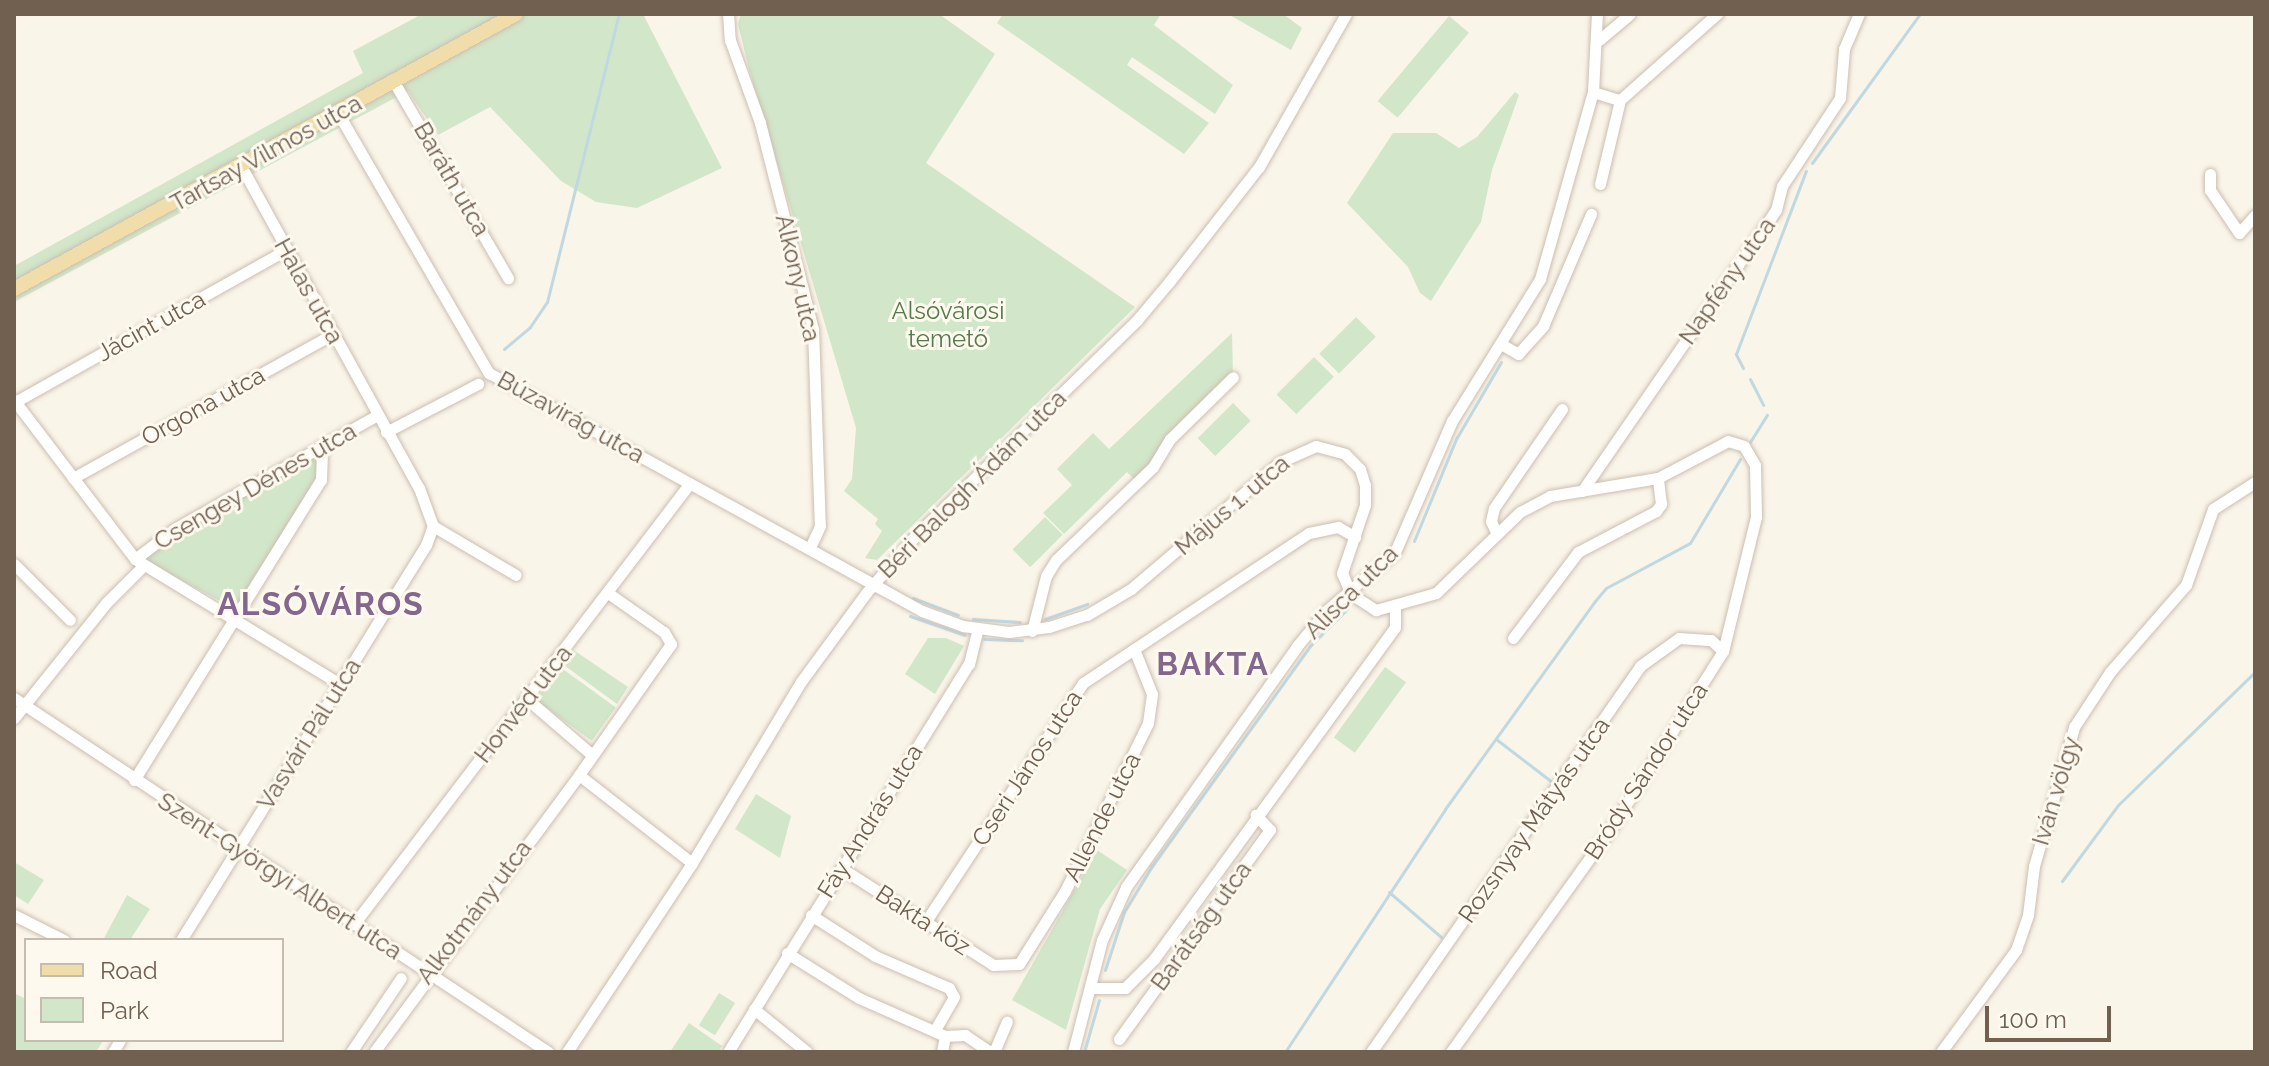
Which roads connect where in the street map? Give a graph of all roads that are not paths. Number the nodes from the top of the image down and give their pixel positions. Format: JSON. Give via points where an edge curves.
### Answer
{"nodes":[{"id":1,"x":516,"y":14,"type":"edge"},
{"id":2,"x":728,"y":14,"type":"edge"},
{"id":3,"x":1346,"y":14,"type":"edge"},
{"id":4,"x":1597,"y":14,"type":"edge"},
{"id":5,"x":1630,"y":14,"type":"edge"},
{"id":6,"x":1717,"y":14,"type":"edge"},
{"id":7,"x":1859,"y":14,"type":"edge"},
{"id":8,"x":1599,"y":40,"type":"junction"},
{"id":9,"x":394,"y":82,"type":"junction"},
{"id":10,"x":1593,"y":92,"type":"junction"},
{"id":11,"x":1620,"y":100,"type":"junction"},
{"id":12,"x":338,"y":113,"type":"junction"},
{"id":13,"x":241,"y":166,"type":"junction"},
{"id":14,"x":2210,"y":174,"type":"dead end"},
{"id":15,"x":1600,"y":184,"type":"dead end"},
{"id":16,"x":1591,"y":214,"type":"dead end"},
{"id":17,"x":2255,"y":215,"type":"edge"},
{"id":18,"x":286,"y":250,"type":"junction"},
{"id":19,"x":508,"y":278,"type":"dead end"},
{"id":20,"x":14,"y":289,"type":"edge"},
{"id":21,"x":333,"y":334,"type":"junction"},
{"id":22,"x":1501,"y":344,"type":"junction"},
{"id":23,"x":1233,"y":377,"type":"dead end"},
{"id":24,"x":478,"y":384,"type":"dead end"},
{"id":25,"x":14,"y":401,"type":"edge"},
{"id":26,"x":1562,"y":409,"type":"dead end"},
{"id":27,"x":377,"y":415,"type":"junction"},
{"id":28,"x":386,"y":432,"type":"junction"},
{"id":29,"x":322,"y":446,"type":"junction"},
{"id":30,"x":73,"y":478,"type":"junction"},
{"id":31,"x":1658,"y":478,"type":"junction"},
{"id":32,"x":2255,"y":482,"type":"edge"},
{"id":33,"x":690,"y":483,"type":"junction"},
{"id":34,"x":1582,"y":491,"type":"junction"},
{"id":35,"x":433,"y":526,"type":"junction"},
{"id":36,"x":1497,"y":534,"type":"junction"},
{"id":37,"x":1355,"y":537,"type":"junction"},
{"id":38,"x":810,"y":547,"type":"junction"},
{"id":39,"x":139,"y":562,"type":"junction"},
{"id":40,"x":14,"y":564,"type":"edge"},
{"id":41,"x":516,"y":575,"type":"dead end"},
{"id":42,"x":875,"y":583,"type":"junction"},
{"id":43,"x":608,"y":593,"type":"junction"},
{"id":44,"x":1351,"y":594,"type":"junction"},
{"id":45,"x":1395,"y":608,"type":"junction"},
{"id":46,"x":235,"y":618,"type":"junction"},
{"id":47,"x":70,"y":620,"type":"dead end"},
{"id":48,"x":978,"y":629,"type":"junction"},
{"id":49,"x":1032,"y":631,"type":"junction"},
{"id":50,"x":1513,"y":638,"type":"dead end"},
{"id":51,"x":1134,"y":649,"type":"junction"},
{"id":52,"x":1723,"y":651,"type":"junction"},
{"id":53,"x":340,"y":684,"type":"junction"},
{"id":54,"x":527,"y":699,"type":"junction"},
{"id":55,"x":18,"y":702,"type":"edge"},
{"id":56,"x":14,"y":718,"type":"edge"},
{"id":57,"x":591,"y":754,"type":"junction"},
{"id":58,"x":579,"y":775,"type":"junction"},
{"id":59,"x":134,"y":780,"type":"junction"},
{"id":60,"x":1256,"y":815,"type":"junction"},
{"id":61,"x":237,"y":848,"type":"junction"},
{"id":62,"x":692,"y":863,"type":"junction"},
{"id":63,"x":841,"y":868,"type":"junction"},
{"id":64,"x":14,"y":915,"type":"edge"},
{"id":65,"x":811,"y":915,"type":"junction"},
{"id":66,"x":926,"y":921,"type":"junction"},
{"id":67,"x":354,"y":924,"type":"junction"},
{"id":68,"x":60,"y":938,"type":"edge"},
{"id":69,"x":182,"y":938,"type":"edge"},
{"id":70,"x":787,"y":953,"type":"junction"},
{"id":71,"x":1007,"y":968,"type":"joint"},
{"id":72,"x":431,"y":974,"type":"junction"},
{"id":73,"x":401,"y":978,"type":"dead end"},
{"id":74,"x":1091,"y":988,"type":"junction"},
{"id":75,"x":754,"y":1009,"type":"junction"},
{"id":76,"x":1007,"y":1022,"type":"dead end"},
{"id":77,"x":939,"y":1034,"type":"junction"},
{"id":78,"x":1119,"y":1039,"type":"dead end"},
{"id":79,"x":351,"y":1052,"type":"edge"},
{"id":80,"x":374,"y":1052,"type":"edge"},
{"id":81,"x":548,"y":1052,"type":"edge"},
{"id":82,"x":567,"y":1052,"type":"edge"},
{"id":83,"x":728,"y":1052,"type":"edge"},
{"id":84,"x":807,"y":1052,"type":"edge"},
{"id":85,"x":942,"y":1052,"type":"edge"},
{"id":86,"x":992,"y":1052,"type":"edge"},
{"id":87,"x":1073,"y":1052,"type":"edge"},
{"id":88,"x":1371,"y":1052,"type":"edge"},
{"id":89,"x":1451,"y":1052,"type":"edge"},
{"id":90,"x":1941,"y":1052,"type":"edge"}],
"edges":[{"from":1,"to":9,"type":"main road","name":"Tartsay Vilmos utca"},
{"from":2,"to":38,"type":"street","name":"Alkony utca","via":[[730,40],[760,123],[813,329],[820,526]]},
{"from":3,"to":42,"type":"street","name":"Béri Balogh Ádám utca","via":[[1265,157],[1169,282],[1137,320],[916,535]]},
{"from":4,"to":8,"type":"street","name":"Alisca utca"},
{"from":5,"to":8,"type":"street"},
{"from":6,"to":11,"type":"street"},
{"from":7,"to":34,"type":"street","name":"Napfény utca","via":[[1844,49],[1840,98],[1782,186],[1776,210]]},
{"from":8,"to":10,"type":"street","name":"Alisca utca"},
{"from":9,"to":12,"type":"main road","name":"Tartsay Vilmos utca"},
{"from":9,"to":19,"type":"street","name":"Baráth utca"},
{"from":10,"to":11,"type":"street"},
{"from":10,"to":22,"type":"street","name":"Alisca utca","via":[[1540,279]]},
{"from":11,"to":15,"type":"street"},
{"from":12,"to":13,"type":"main road","name":"Tartsay Vilmos utca"},
{"from":12,"to":33,"type":"street","name":"Búzavirág utca","via":[[483,367]]},
{"from":13,"to":18,"type":"street","name":"Halas utca"},
{"from":13,"to":20,"type":"main road","name":"Tartsay Vilmos utca"},
{"from":14,"to":17,"type":"street","via":[[2210,190],[2239,233]]},
{"from":16,"to":22,"type":"street","via":[[1543,326],[1518,354]]},
{"from":18,"to":21,"type":"street","name":"Halas utca"},
{"from":18,"to":25,"type":"street","name":"Jácint utca"},
{"from":21,"to":27,"type":"street","name":"Halas utca"},
{"from":21,"to":30,"type":"street","name":"Orgona utca"},
{"from":22,"to":44,"type":"street","name":"Alisca utca","via":[[1452,421],[1404,538],[1384,566]]},
{"from":23,"to":49,"type":"street","via":[[1170,439],[1153,467],[1056,560],[1046,576]]},
{"from":24,"to":28,"type":"street"},
{"from":25,"to":30,"type":"street"},
{"from":26,"to":36,"type":"street","via":[[1494,508],[1491,521]]},
{"from":27,"to":28,"type":"street","name":"Halas utca"},
{"from":27,"to":29,"type":"street","name":"Csengey Dénes utca"},
{"from":28,"to":35,"type":"street","name":"Halas utca","via":[[419,488]]},
{"from":29,"to":39,"type":"street","name":"Csengey Dénes utca","via":[[176,528]]},
{"from":29,"to":46,"type":"street","via":[[321,480]]},
{"from":30,"to":39,"type":"street"},
{"from":31,"to":34,"type":"street"},
{"from":31,"to":50,"type":"street","via":[[1661,504],[1656,511],[1578,552]]},
{"from":31,"to":52,"type":"street","name":"Bródy Sándor utca","via":[[1728,441],[1744,446],[1751,457],[1756,517]]},
{"from":32,"to":90,"type":"street","name":"Iván völgy","via":[[2220,501],[2206,520],[2186,585],[2119,660],[2074,727],[2016,950]]},
{"from":33,"to":38,"type":"street","name":"Búzavirág utca"},
{"from":33,"to":43,"type":"street","name":"Honvéd utca"},
{"from":34,"to":36,"type":"street","via":[[1534,502]]},
{"from":35,"to":41,"type":"street"},
{"from":35,"to":53,"type":"street","name":"Vasvári Pál utca"},
{"from":36,"to":45,"type":"street","via":[[1447,586]]},
{"from":37,"to":44,"type":"street","name":"Május 1. utca","via":[[1342,573]]},
{"from":37,"to":49,"type":"street","name":"Május 1. utca","via":[[1365,505],[1360,469],[1331,447],[1301,449],[1110,604]]},
{"from":37,"to":51,"type":"street","name":"Cseri János utca","via":[[1338,527],[1309,533]]},
{"from":38,"to":42,"type":"street","name":"Búzavirág utca"},
{"from":39,"to":46,"type":"street"},
{"from":39,"to":55,"type":"street","name":"Csengey Dénes utca"},
{"from":40,"to":47,"type":"street"},
{"from":42,"to":48,"type":"street","name":"Május 1. utca","via":[[922,611]]},
{"from":42,"to":62,"type":"street","name":"Béri Balogh Ádám utca","via":[[800,683]]},
{"from":43,"to":54,"type":"street","name":"Honvéd utca"},
{"from":43,"to":57,"type":"street","via":[[664,632],[671,644]]},
{"from":44,"to":45,"type":"street","via":[[1376,610]]},
{"from":44,"to":74,"type":"street","name":"Alisca utca","via":[[1327,610],[1297,646],[1126,887],[1102,940]]},
{"from":45,"to":60,"type":"street","name":"Barátság utca","via":[[1395,627]]},
{"from":46,"to":53,"type":"street"},
{"from":46,"to":59,"type":"street"},
{"from":48,"to":49,"type":"street","name":"Május 1. utca"},
{"from":48,"to":63,"type":"street","name":"Fáy András utca","via":[[969,664]]},
{"from":51,"to":66,"type":"street","name":"Cseri János utca","via":[[1083,683]]},
{"from":51,"to":71,"type":"street","name":"Allende utca","via":[[1152,694],[1148,723],[1065,891],[1022,960]]},
{"from":52,"to":88,"type":"street","name":"Rozsnyay Mátyás utca","via":[[1711,640],[1679,638],[1640,666]]},
{"from":52,"to":89,"type":"street","name":"Bródy Sándor utca","via":[[1609,831]]},
{"from":53,"to":61,"type":"street","name":"Vasvári Pál utca"},
{"from":54,"to":57,"type":"street"},
{"from":54,"to":67,"type":"street","name":"Honvéd utca"},
{"from":55,"to":56,"type":"street","name":"Csengey Dénes utca"},
{"from":55,"to":59,"type":"street","name":"Szent-Györgyi Albert utca"},
{"from":57,"to":58,"type":"street","name":"Alkotmány utca"},
{"from":58,"to":62,"type":"street"},
{"from":58,"to":72,"type":"street","name":"Alkotmány utca"},
{"from":59,"to":61,"type":"street","name":"Szent-Györgyi Albert utca"},
{"from":60,"to":74,"type":"street","name":"Barátság utca","via":[[1133,983],[1114,990]]},
{"from":60,"to":78,"type":"street","name":"Barátság utca","via":[[1270,830]]},
{"from":61,"to":67,"type":"street","name":"Szent-Györgyi Albert utca"},
{"from":61,"to":69,"type":"street","name":"Vasvári Pál utca"},
{"from":62,"to":82,"type":"street","name":"Béri Balogh Ádám utca"},
{"from":63,"to":65,"type":"street","name":"Fáy András utca"},
{"from":63,"to":66,"type":"street","name":"Bakta köz"},
{"from":64,"to":68,"type":"street"},
{"from":65,"to":70,"type":"street","name":"Fáy András utca"},
{"from":65,"to":77,"type":"street","via":[[875,956],[949,988],[954,997]]},
{"from":66,"to":71,"type":"street","name":"Bakta köz","via":[[993,965]]},
{"from":67,"to":72,"type":"street","name":"Szent-Györgyi Albert utca"},
{"from":70,"to":75,"type":"street","name":"Fáy András utca"},
{"from":70,"to":77,"type":"street","via":[[859,998]]},
{"from":72,"to":80,"type":"street","name":"Alkotmány utca"},
{"from":72,"to":81,"type":"street","name":"Szent-Györgyi Albert utca"},
{"from":73,"to":79,"type":"street","name":"Alkotmány utca"},
{"from":74,"to":87,"type":"street","name":"Alisca utca"},
{"from":75,"to":83,"type":"street","name":"Fáy András utca"},
{"from":75,"to":84,"type":"street"},
{"from":76,"to":86,"type":"street"},
{"from":77,"to":85,"type":"street"},
{"from":77,"to":86,"type":"street","via":[[965,1035]]}]}
